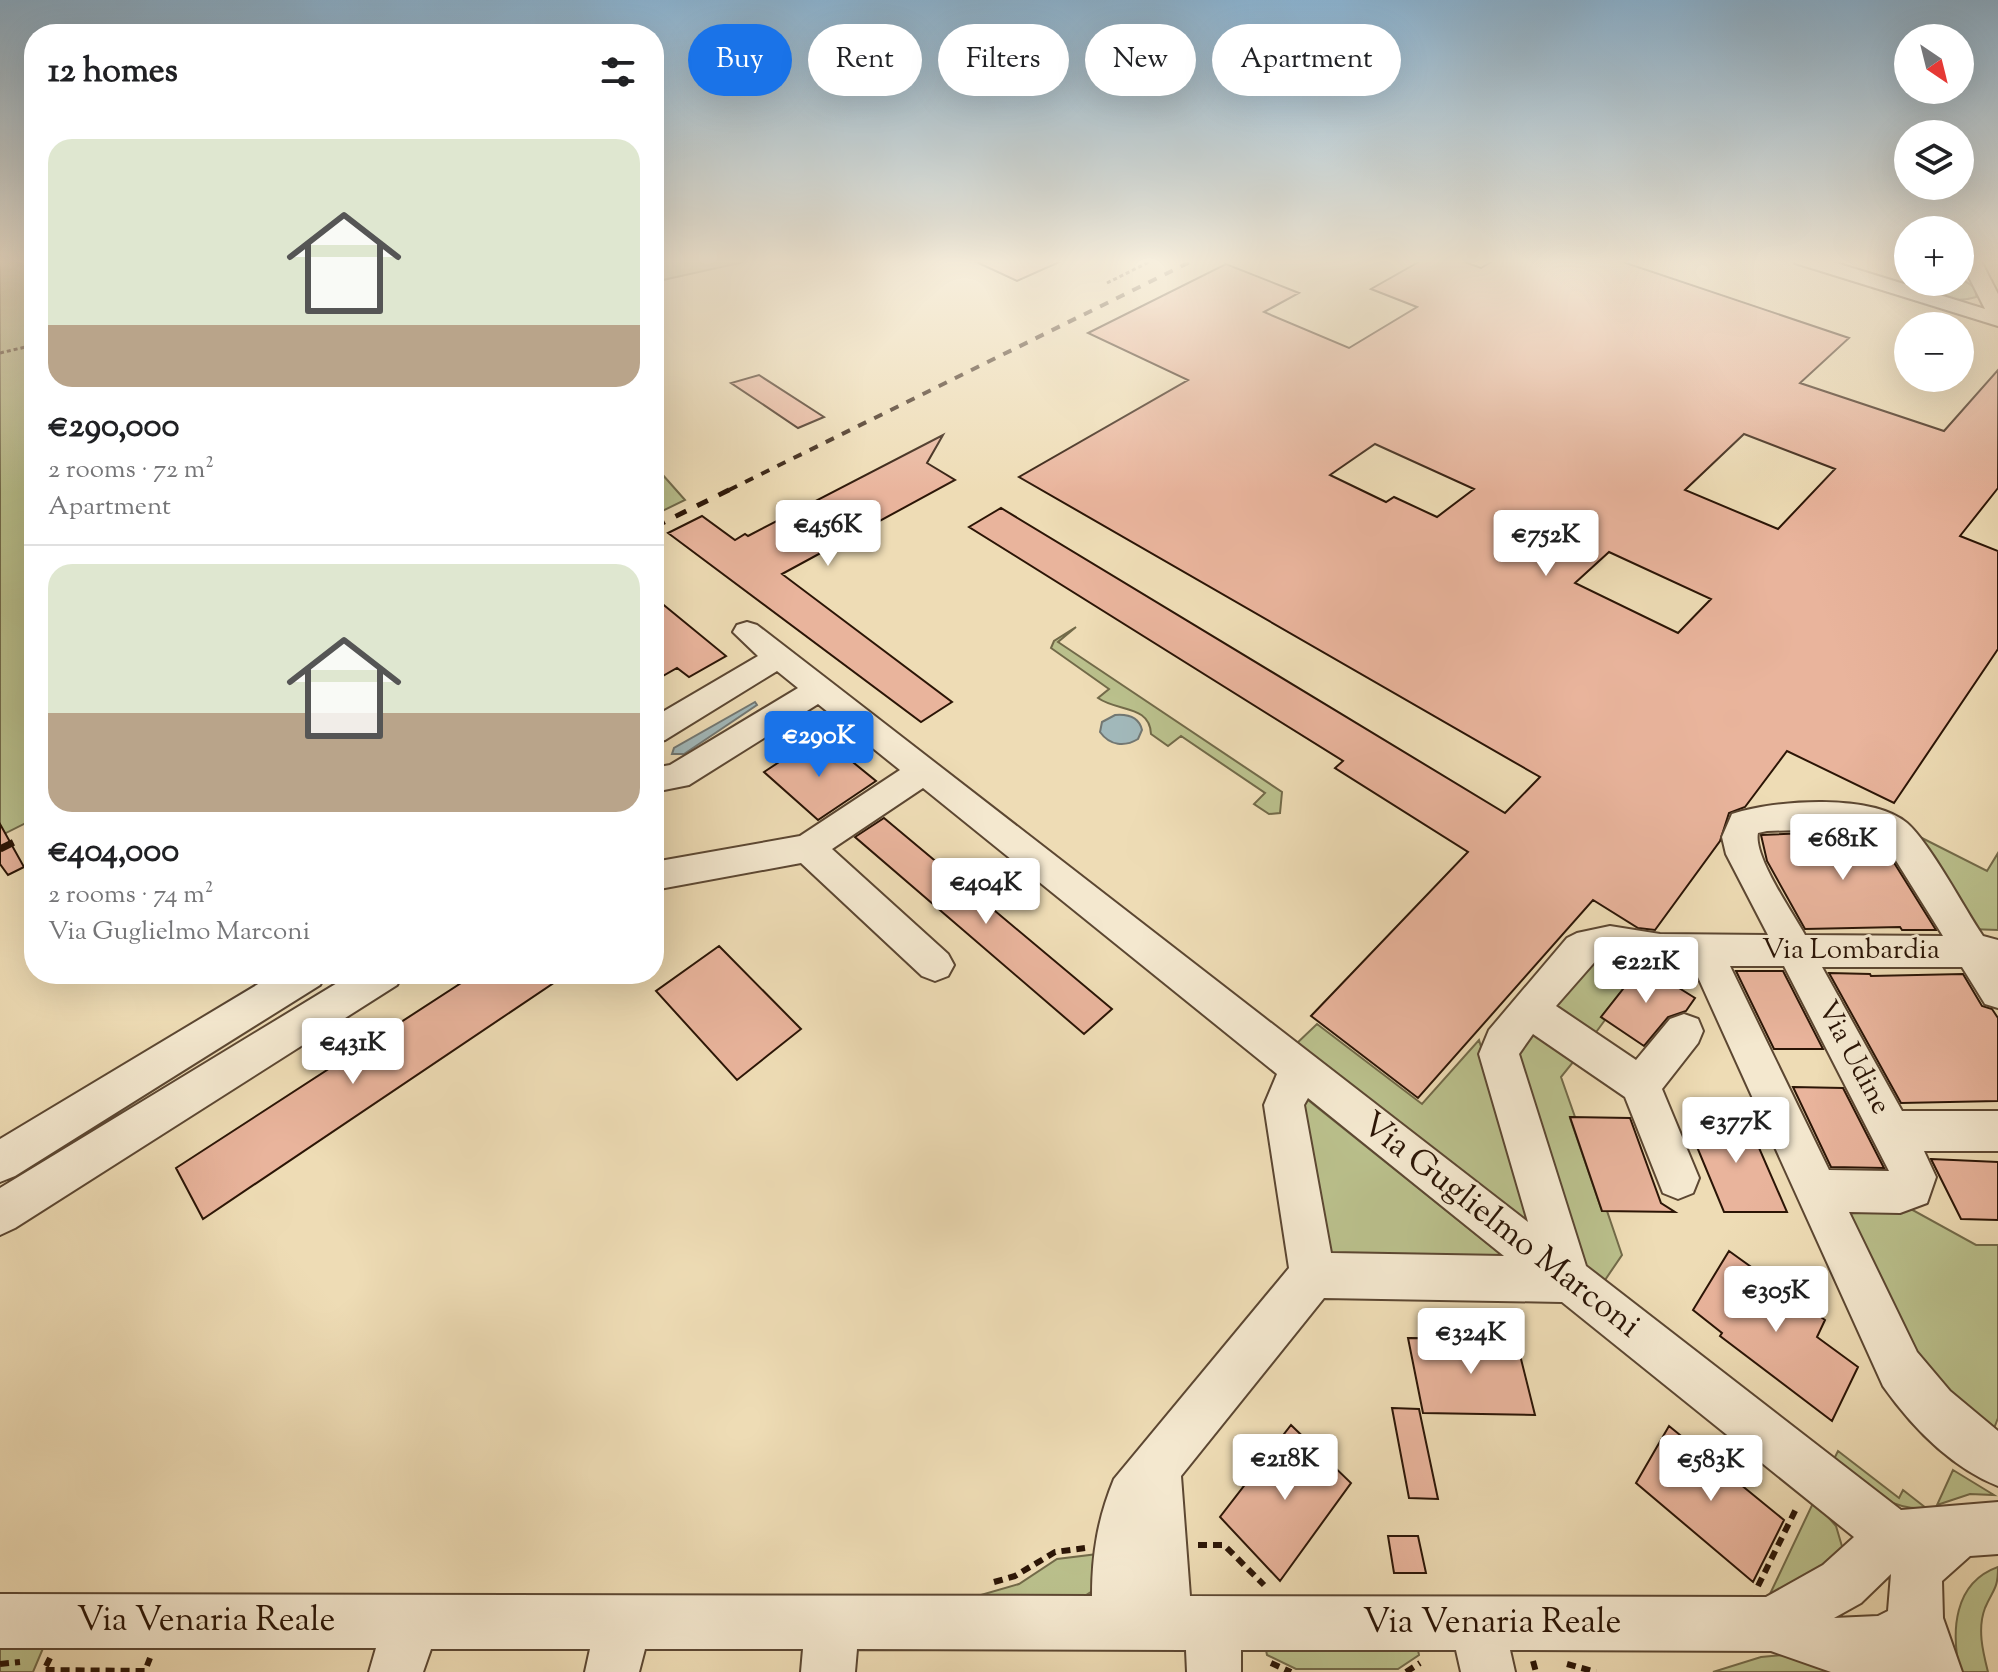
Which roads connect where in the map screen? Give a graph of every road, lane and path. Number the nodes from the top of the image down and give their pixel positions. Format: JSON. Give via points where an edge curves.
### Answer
{"nodes":[{"id":1,"x":24,"y":347,"type":"edge"},
{"id":2,"x":0,"y":353,"type":"edge"},
{"id":3,"x":747,"y":632,"type":"dead end"},
{"id":4,"x":779,"y":657,"type":"junction"},
{"id":5,"x":820,"y":689,"type":"junction"},
{"id":6,"x":664,"y":726,"type":"edge"},
{"id":7,"x":924,"y":771,"type":"junction"},
{"id":8,"x":664,"y":778,"type":"edge"},
{"id":9,"x":808,"y":848,"type":"junction"},
{"id":10,"x":664,"y":874,"type":"edge"},
{"id":11,"x":1704,"y":950,"type":"junction"},
{"id":12,"x":1796,"y":950,"type":"junction"},
{"id":13,"x":1985,"y":952,"type":"edge"},
{"id":14,"x":935,"y":965,"type":"dead end"},
{"id":15,"x":291,"y":984,"type":"edge"},
{"id":16,"x":333,"y":987,"type":"edge"},
{"id":17,"x":1998,"y":992,"type":"edge"},
{"id":18,"x":1530,"y":1010,"type":"junction"},
{"id":19,"x":1684,"y":1031,"type":"dead end"},
{"id":20,"x":1305,"y":1072,"type":"junction"},
{"id":21,"x":1640,"y":1085,"type":"junction"},
{"id":22,"x":1891,"y":1131,"type":"junction"},
{"id":23,"x":1998,"y":1131,"type":"edge"},
{"id":24,"x":0,"y":1162,"type":"edge"},
{"id":25,"x":1678,"y":1178,"type":"dead end"},
{"id":26,"x":1816,"y":1191,"type":"junction"},
{"id":27,"x":0,"y":1213,"type":"edge"},
{"id":28,"x":1313,"y":1275,"type":"junction"},
{"id":29,"x":1568,"y":1280,"type":"junction"},
{"id":30,"x":1998,"y":1461,"type":"edge"},
{"id":31,"x":1813,"y":1473,"type":"junction"},
{"id":32,"x":1981,"y":1529,"type":"edge"},
{"id":33,"x":1893,"y":1536,"type":"junction"},
{"id":34,"x":1140,"y":1545,"type":"junction"},
{"id":35,"x":985,"y":1584,"type":"dead end"},
{"id":36,"x":1266,"y":1586,"type":"dead end"},
{"id":37,"x":1764,"y":1606,"type":"junction"},
{"id":38,"x":0,"y":1621,"type":"edge"},
{"id":39,"x":412,"y":1622,"type":"junction"},
{"id":40,"x":1178,"y":1635,"type":"edge"},
{"id":41,"x":1837,"y":1646,"type":"junction"},
{"id":42,"x":618,"y":1647,"type":"edge"},
{"id":43,"x":830,"y":1648,"type":"edge"},
{"id":44,"x":1927,"y":1648,"type":"edge"},
{"id":45,"x":1499,"y":1652,"type":"edge"},
{"id":46,"x":396,"y":1672,"type":"edge"},
{"id":47,"x":1536,"y":1672,"type":"edge"},
{"id":48,"x":1889,"y":1672,"type":"edge"}],
"edges":[{"from":1,"to":2,"type":"path"},
{"from":3,"to":4,"type":"street","name":"Via Guglielmo Marconi"},
{"from":4,"to":5,"type":"street","name":"Via Guglielmo Marconi"},
{"from":4,"to":6,"type":"street"},
{"from":5,"to":7,"type":"street","name":"Via Guglielmo Marconi"},
{"from":5,"to":8,"type":"street","via":[[678,776]]},
{"from":7,"to":9,"type":"street"},
{"from":7,"to":20,"type":"street","name":"Via Guglielmo Marconi"},
{"from":9,"to":10,"type":"street"},
{"from":9,"to":14,"type":"street"},
{"from":11,"to":12,"type":"street","name":"Via Lombardia"},
{"from":11,"to":18,"type":"street","name":"Via Lombardia","via":[[1652,950],[1611,940],[1589,944]]},
{"from":11,"to":26,"type":"street"},
{"from":12,"to":13,"type":"street","name":"Via Lombardia"},
{"from":12,"to":13,"type":"street","name":"Via Udine","via":[[1740,846],[1740,832],[1750,819],[1864,818],[1889,828]]},
{"from":12,"to":22,"type":"street","name":"Via Udine"},
{"from":13,"to":17,"type":"street","name":"Via Udine"},
{"from":15,"to":24,"type":"street"},
{"from":16,"to":27,"type":"street"},
{"from":18,"to":21,"type":"street"},
{"from":18,"to":29,"type":"street","via":[[1499,1052]]},
{"from":19,"to":21,"type":"street"},
{"from":20,"to":28,"type":"street","via":[[1288,1091],[1284,1105]]},
{"from":20,"to":29,"type":"street","name":"Via Guglielmo Marconi"},
{"from":21,"to":25,"type":"street"},
{"from":22,"to":23,"type":"street","name":"Via Udine"},
{"from":22,"to":26,"type":"street","name":"Via Udine","via":[[1913,1171],[1912,1188]]},
{"from":26,"to":30,"type":"street","via":[[1909,1383],[1950,1426]]},
{"from":28,"to":29,"type":"street"},
{"from":28,"to":34,"type":"street","via":[[1159,1465]]},
{"from":29,"to":31,"type":"street","name":"Via Guglielmo Marconi"},
{"from":31,"to":33,"type":"street","name":"Via Guglielmo Marconi"},
{"from":31,"to":37,"type":"path"},
{"from":32,"to":33,"type":"street"},
{"from":32,"to":44,"type":"street","via":[[1925,1561],[1917,1572],[1915,1595]]},
{"from":33,"to":37,"type":"street","name":"Via Venaria Reale","via":[[1842,1584]]},
{"from":34,"to":35,"type":"path","via":[[1055,1552],[1015,1576]]},
{"from":34,"to":36,"type":"path","via":[[1224,1545]]},
{"from":34,"to":40,"type":"street"},
{"from":37,"to":41,"type":"street","name":"Via Venaria Reale"},
{"from":37,"to":45,"type":"street","name":"Via Venaria Reale"},
{"from":38,"to":39,"type":"street","name":"Via Venaria Reale"},
{"from":39,"to":42,"type":"street","name":"Via Venaria Reale"},
{"from":39,"to":46,"type":"street"},
{"from":40,"to":43,"type":"street","name":"Via Venaria Reale"},
{"from":40,"to":45,"type":"street","name":"Via Venaria Reale"},
{"from":41,"to":44,"type":"street","name":"Via Venaria Reale","via":[[1883,1643]]},
{"from":41,"to":48,"type":"street","name":"Via Venaria Reale"},
{"from":42,"to":43,"type":"street","name":"Via Venaria Reale"},
{"from":45,"to":47,"type":"path"}]}
